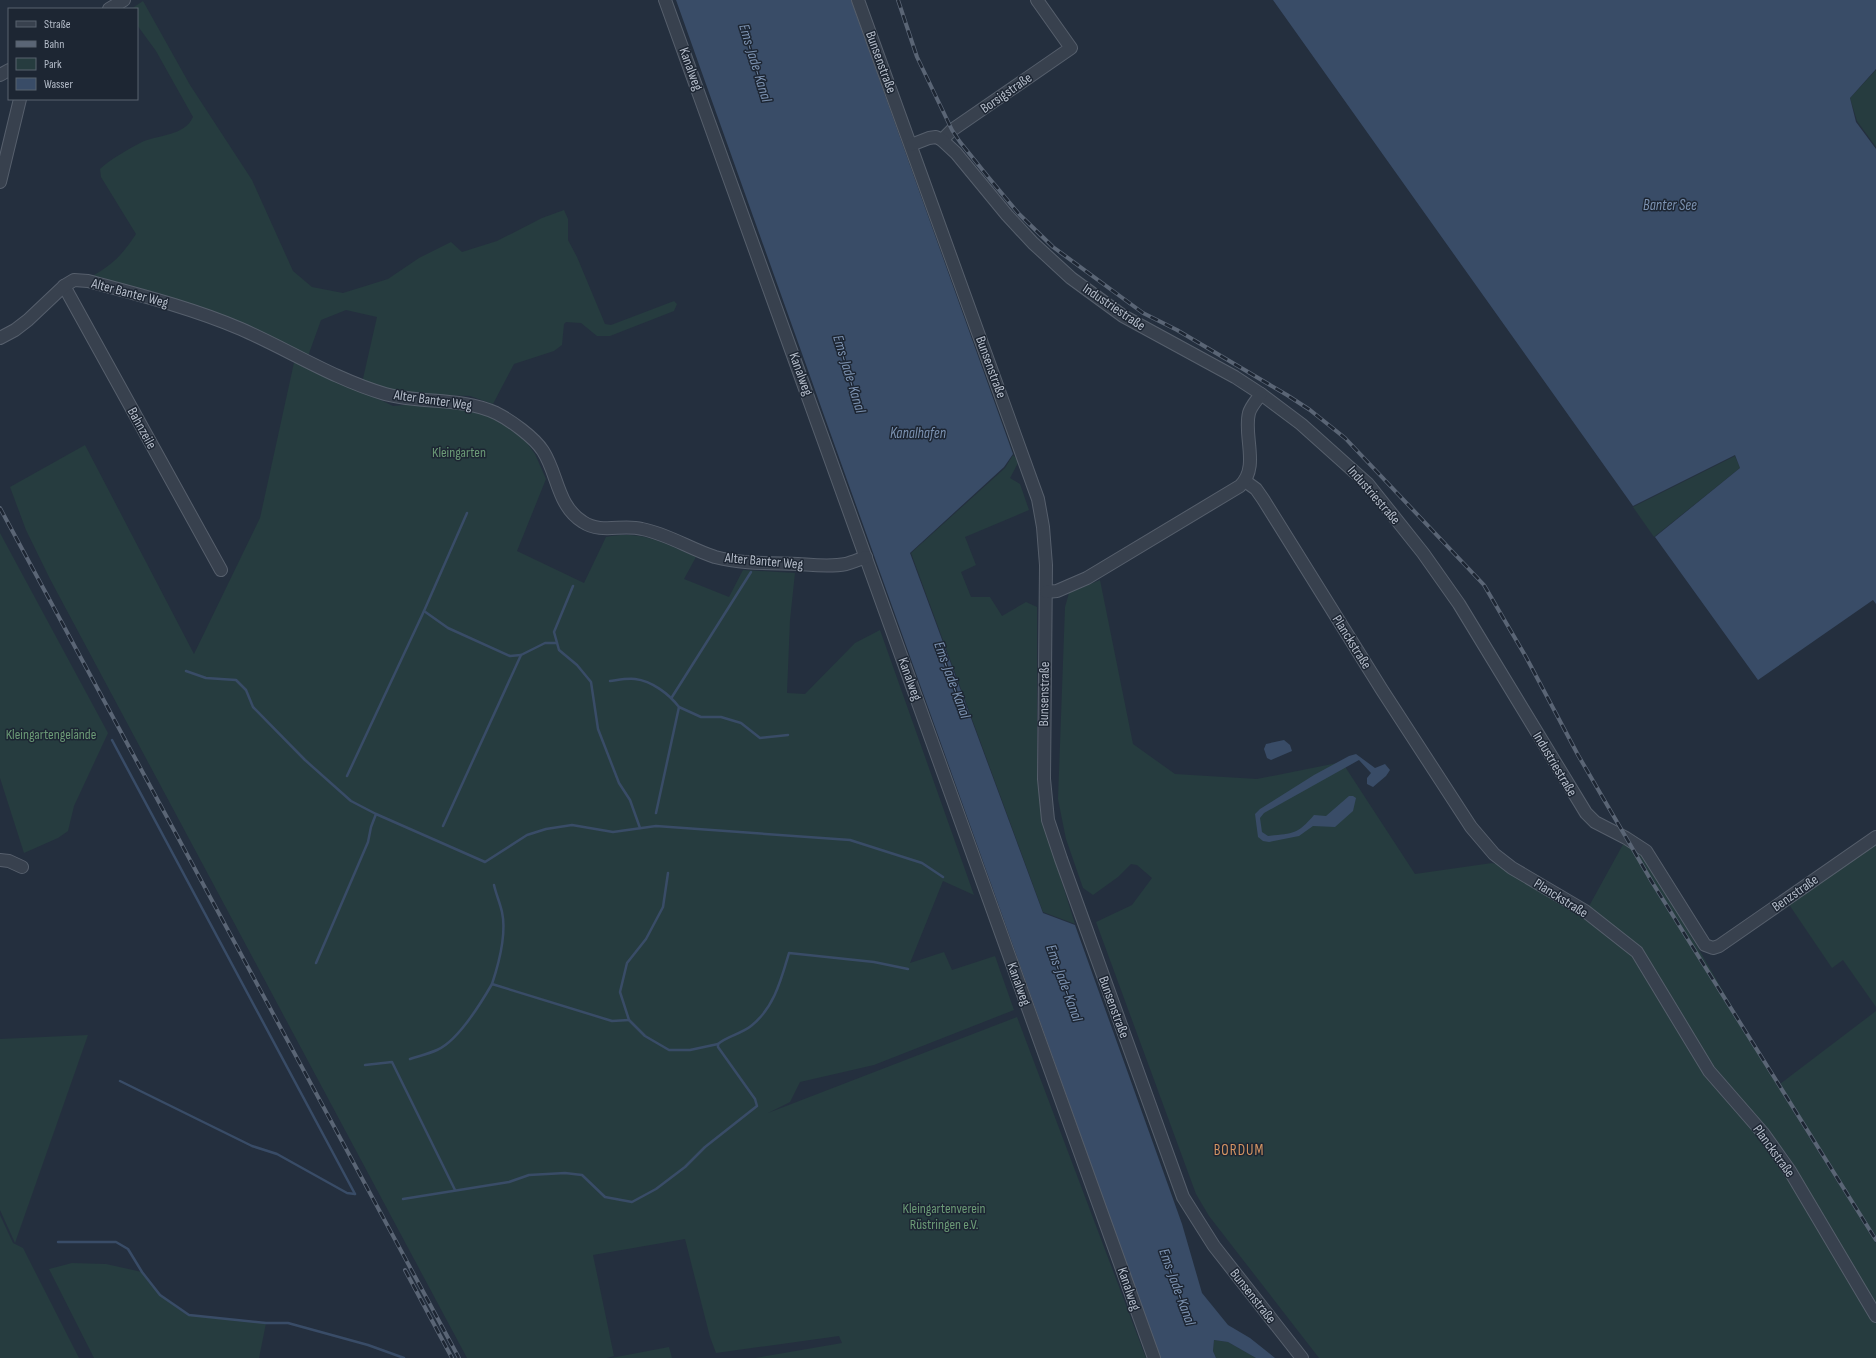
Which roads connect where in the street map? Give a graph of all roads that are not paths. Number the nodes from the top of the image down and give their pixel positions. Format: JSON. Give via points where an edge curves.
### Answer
{"nodes":[{"id":1,"x":124,"y":0,"type":"edge"},
{"id":2,"x":665,"y":0,"type":"edge"},
{"id":3,"x":858,"y":0,"type":"edge"},
{"id":4,"x":1037,"y":0,"type":"edge"},
{"id":5,"x":111,"y":8,"type":"edge"},
{"id":6,"x":20,"y":100,"type":"edge"},
{"id":7,"x":942,"y":140,"type":"junction"},
{"id":8,"x":911,"y":145,"type":"junction"},
{"id":9,"x":0,"y":182,"type":"edge"},
{"id":10,"x":64,"y":286,"type":"junction"},
{"id":11,"x":0,"y":338,"type":"edge"},
{"id":12,"x":1261,"y":394,"type":"junction"},
{"id":13,"x":1245,"y":481,"type":"junction"},
{"id":14,"x":866,"y":557,"type":"junction"},
{"id":15,"x":221,"y":570,"type":"dead end"},
{"id":16,"x":1046,"y":592,"type":"junction"},
{"id":17,"x":1876,"y":837,"type":"edge"},
{"id":18,"x":0,"y":860,"type":"edge"},
{"id":19,"x":22,"y":867,"type":"dead end"},
{"id":20,"x":1713,"y":948,"type":"joint"},
{"id":21,"x":1876,"y":1316,"type":"edge"},
{"id":22,"x":1154,"y":1358,"type":"edge"},
{"id":23,"x":1302,"y":1358,"type":"edge"}],
"edges":[{"from":1,"to":5,"type":"street"},
{"from":2,"to":14,"type":"street","name":"Kanalweg"},
{"from":3,"to":8,"type":"street","name":"Bunsenstraße"},
{"from":4,"to":7,"type":"street","name":"Borsigstraße","via":[[1071,48],[952,130]]},
{"from":6,"to":9,"type":"street"},
{"from":7,"to":8,"type":"street","via":[[936,137]]},
{"from":7,"to":12,"type":"street","name":"Industriestraße","via":[[956,153],[1007,215],[1071,278],[1123,316],[1235,377]]},
{"from":8,"to":16,"type":"street","name":"Bunsenstraße","via":[[1038,499],[1044,533]]},
{"from":10,"to":11,"type":"street","name":"Alter Banter Weg","via":[[28,320]]},
{"from":10,"to":14,"type":"street","name":"Alter Banter Weg","via":[[74,280],[88,281],[189,309],[243,330],[326,370],[384,393],[415,399],[470,404],[498,414],[535,442],[547,460],[563,500],[579,519],[591,526],[607,530],[626,527],[645,529],[704,553],[742,562],[836,565]]},
{"from":10,"to":15,"type":"street","name":"Bahnzeile"},
{"from":12,"to":13,"type":"street","via":[[1249,413],[1250,465]]},
{"from":12,"to":20,"type":"street","name":"Industriestraße","via":[[1301,424],[1368,484],[1423,553],[1459,604],[1586,813],[1595,822],[1646,851],[1704,945]]},
{"from":13,"to":16,"type":"street","via":[[1087,578],[1057,591]]},
{"from":13,"to":21,"type":"street","name":"Planckstraße","via":[[1263,499],[1471,827],[1494,854],[1512,868],[1585,911],[1637,952],[1709,1071],[1763,1133],[1790,1171]]},
{"from":14,"to":22,"type":"street","name":"Kanalweg"},
{"from":16,"to":23,"type":"street","name":"Bunsenstraße","via":[[1044,779],[1048,820],[1061,859],[1184,1197],[1214,1246]]},
{"from":17,"to":20,"type":"street","name":"Benzstraße"},
{"from":18,"to":19,"type":"street"}]}
